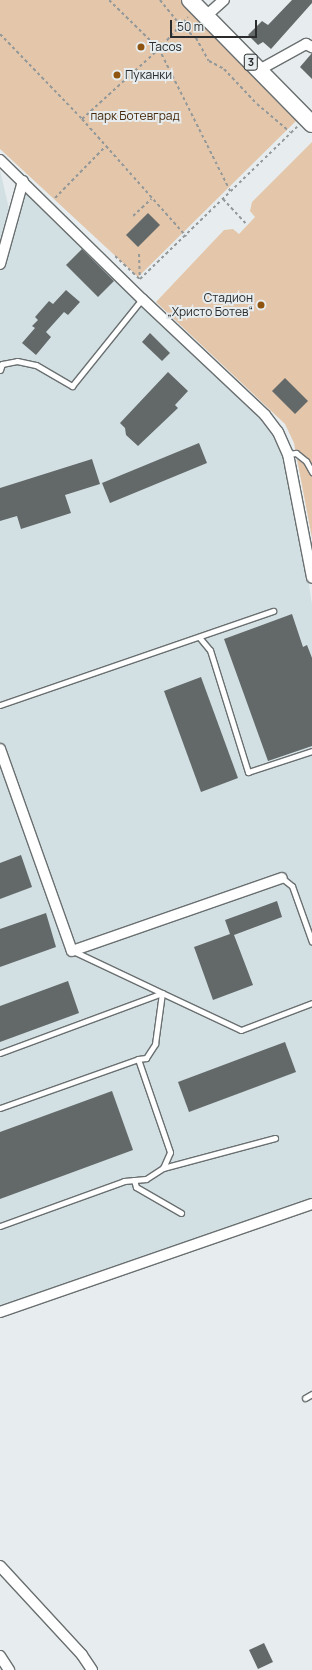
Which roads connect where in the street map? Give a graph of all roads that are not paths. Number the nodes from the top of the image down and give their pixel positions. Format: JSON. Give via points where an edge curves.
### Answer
{"nodes":[{"id":1,"x":224,"y":0,"type":"edge"},
{"id":2,"x":198,"y":8,"type":"edge"},
{"id":3,"x":312,"y":47,"type":"edge"},
{"id":4,"x":259,"y":70,"type":"junction"},
{"id":5,"x":306,"y":124,"type":"edge"},
{"id":6,"x":0,"y":160,"type":"edge"},
{"id":7,"x":23,"y":181,"type":"junction"},
{"id":8,"x":0,"y":264,"type":"edge"},
{"id":9,"x":142,"y":299,"type":"junction"},
{"id":10,"x":0,"y":370,"type":"edge"},
{"id":11,"x":288,"y":454,"type":"junction"},
{"id":12,"x":312,"y":472,"type":"edge"},
{"id":13,"x":311,"y":565,"type":"edge"},
{"id":14,"x":312,"y":578,"type":"edge"},
{"id":15,"x":273,"y":611,"type":"dead end"},
{"id":16,"x":199,"y":636,"type":"junction"},
{"id":17,"x":0,"y":705,"type":"edge"},
{"id":18,"x":0,"y":749,"type":"edge"},
{"id":19,"x":312,"y":751,"type":"edge"},
{"id":20,"x":282,"y":878,"type":"joint"},
{"id":21,"x":312,"y":942,"type":"edge"},
{"id":22,"x":72,"y":951,"type":"junction"},
{"id":23,"x":162,"y":993,"type":"junction"},
{"id":24,"x":312,"y":1003,"type":"edge"},
{"id":25,"x":0,"y":1053,"type":"edge"},
{"id":26,"x":138,"y":1059,"type":"junction"},
{"id":27,"x":0,"y":1108,"type":"edge"},
{"id":28,"x":275,"y":1138,"type":"dead end"},
{"id":29,"x":163,"y":1168,"type":"junction"},
{"id":30,"x":134,"y":1180,"type":"junction"},
{"id":31,"x":312,"y":1204,"type":"edge"},
{"id":32,"x":181,"y":1213,"type":"dead end"},
{"id":33,"x":0,"y":1226,"type":"edge"},
{"id":34,"x":0,"y":1312,"type":"edge"},
{"id":35,"x":312,"y":1394,"type":"edge"},
{"id":36,"x":305,"y":1398,"type":"dead end"},
{"id":37,"x":0,"y":1566,"type":"edge"},
{"id":38,"x":0,"y":1656,"type":"edge"},
{"id":39,"x":10,"y":1670,"type":"edge"},
{"id":40,"x":92,"y":1670,"type":"edge"}],
"edges":[{"from":1,"to":2,"type":"street"},
{"from":2,"to":4,"type":"main road","number":"3"},
{"from":3,"to":4,"type":"street","via":[[306,44]]},
{"from":4,"to":5,"type":"main road","number":"3"},
{"from":6,"to":7,"type":"street"},
{"from":7,"to":8,"type":"street"},
{"from":7,"to":9,"type":"street"},
{"from":9,"to":10,"type":"lane","via":[[72,386],[36,365],[17,361],[2,364]]},
{"from":9,"to":11,"type":"street","via":[[265,415],[278,432]]},
{"from":11,"to":12,"type":"lane","via":[[296,453],[306,460]]},
{"from":11,"to":13,"type":"street"},
{"from":13,"to":14,"type":"street"},
{"from":15,"to":16,"type":"lane"},
{"from":16,"to":17,"type":"lane"},
{"from":16,"to":19,"type":"lane","via":[[210,650],[248,772]]},
{"from":18,"to":22,"type":"street"},
{"from":20,"to":21,"type":"lane","via":[[292,886]]},
{"from":20,"to":22,"type":"street"},
{"from":22,"to":23,"type":"lane"},
{"from":23,"to":24,"type":"lane","via":[[241,1030]]},
{"from":23,"to":25,"type":"lane"},
{"from":23,"to":26,"type":"lane","via":[[155,1044],[146,1058]]},
{"from":26,"to":27,"type":"lane"},
{"from":26,"to":29,"type":"lane","via":[[170,1152]]},
{"from":28,"to":29,"type":"lane"},
{"from":29,"to":30,"type":"lane","via":[[146,1179]]},
{"from":30,"to":32,"type":"lane","via":[[136,1187]]},
{"from":30,"to":33,"type":"lane"},
{"from":31,"to":34,"type":"street"},
{"from":35,"to":36,"type":"lane"},
{"from":37,"to":40,"type":"street","via":[[82,1655]]},
{"from":38,"to":39,"type":"street"}]}
